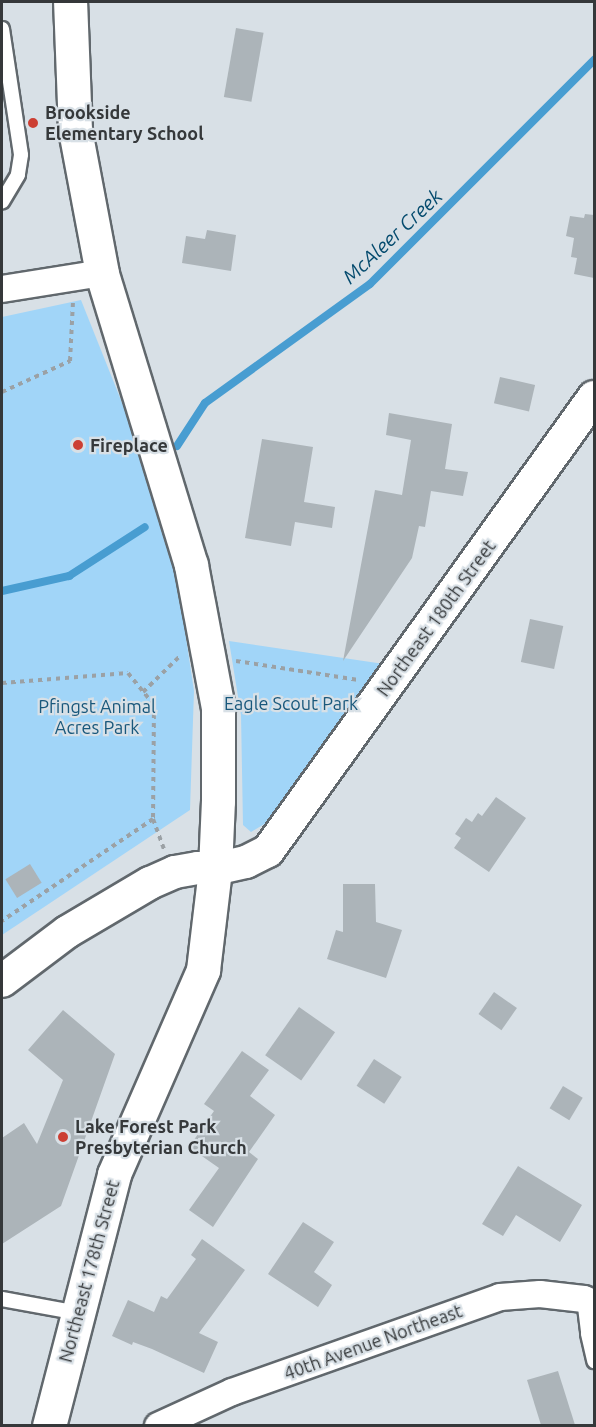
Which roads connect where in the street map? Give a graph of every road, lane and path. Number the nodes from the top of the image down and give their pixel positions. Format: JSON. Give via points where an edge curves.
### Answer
{"nodes":[{"id":1,"x":70,"y":2,"type":"edge"},
{"id":2,"x":2,"y":29,"type":"edge"},
{"id":3,"x":2,"y":202,"type":"edge"},
{"id":4,"x":88,"y":275,"type":"junction"},
{"id":5,"x":2,"y":289,"type":"edge"},
{"id":6,"x":2,"y":392,"type":"edge"},
{"id":7,"x":594,"y":397,"type":"edge"},
{"id":8,"x":206,"y":643,"type":"junction"},
{"id":9,"x":2,"y":683,"type":"edge"},
{"id":10,"x":388,"y":684,"type":"junction"},
{"id":11,"x":143,"y":692,"type":"junction"},
{"id":12,"x":215,"y":869,"type":"junction"},
{"id":13,"x":2,"y":921,"type":"edge"},
{"id":14,"x":2,"y":981,"type":"edge"},
{"id":15,"x":2,"y":1299,"type":"edge"},
{"id":16,"x":589,"y":1301,"type":"edge"},
{"id":17,"x":78,"y":1313,"type":"junction"},
{"id":18,"x":594,"y":1361,"type":"edge"},
{"id":19,"x":49,"y":1425,"type":"edge"},
{"id":20,"x":158,"y":1425,"type":"edge"}],
"edges":[{"from":1,"to":4,"type":"main road","name":"Northeast 178th Street","via":[[75,130]]},
{"from":2,"to":3,"type":"lane","via":[[21,155],[18,175]]},
{"from":4,"to":5,"type":"street"},
{"from":4,"to":6,"type":"path","via":[[70,361]]},
{"from":4,"to":8,"type":"main road","name":"Northeast 178th Street","via":[[191,565]]},
{"from":7,"to":10,"type":"street","name":"Northeast 180th Street"},
{"from":8,"to":10,"type":"path"},
{"from":8,"to":11,"type":"path"},
{"from":8,"to":12,"type":"main road","name":"Northeast 178th Street","via":[[218,708]]},
{"from":9,"to":11,"type":"path","via":[[128,673]]},
{"from":10,"to":12,"type":"street","name":"Northeast 180th Street","via":[[268,851],[246,862]]},
{"from":11,"to":13,"type":"path","via":[[154,705],[153,819]]},
{"from":12,"to":14,"type":"street","name":"Northeast 180th Street","via":[[175,872],[150,883],[67,932]]},
{"from":12,"to":17,"type":"main road","name":"Northeast 178th Street","via":[[203,970],[114,1174]]},
{"from":15,"to":17,"type":"lane"},
{"from":16,"to":18,"type":"lane"},
{"from":16,"to":20,"type":"street","name":"40th Avenue Northeast","via":[[540,1294],[500,1297],[232,1392]]},
{"from":17,"to":19,"type":"main road","name":"Northeast 178th Street"}]}
